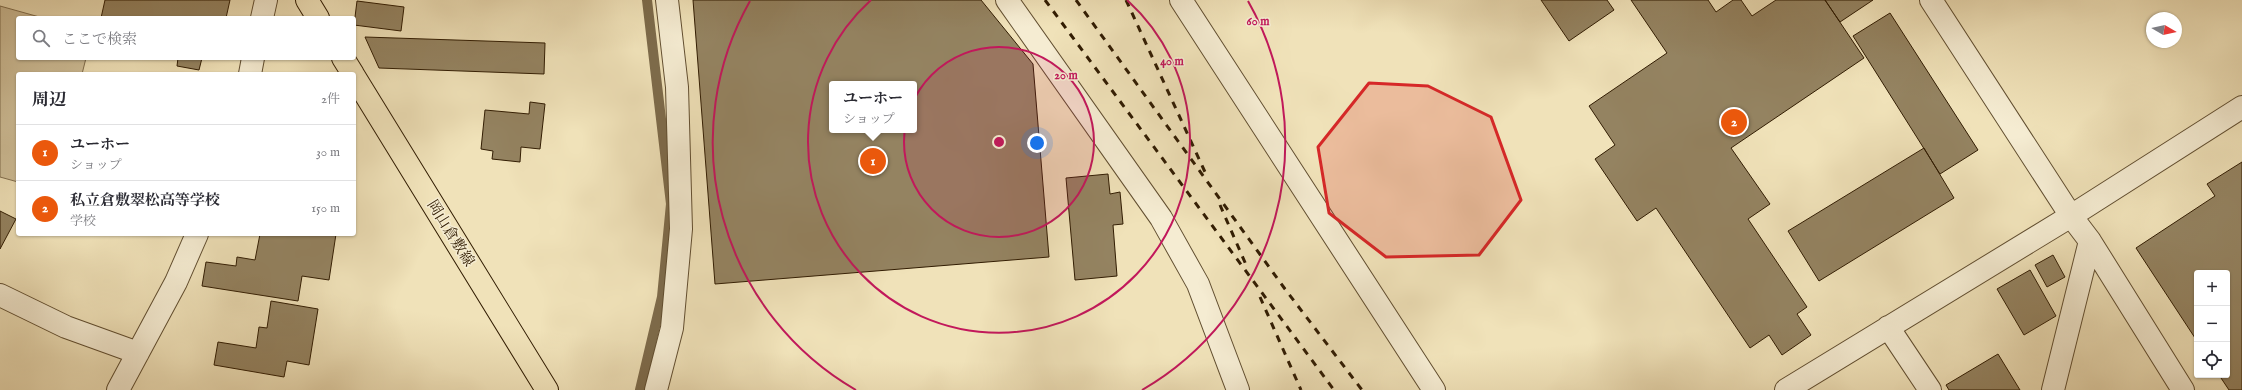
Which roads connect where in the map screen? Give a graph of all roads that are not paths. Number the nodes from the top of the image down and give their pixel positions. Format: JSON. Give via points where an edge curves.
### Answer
{"nodes":[{"id":1,"x":266,"y":0,"type":"edge"},
{"id":2,"x":307,"y":0,"type":"edge"},
{"id":3,"x":667,"y":0,"type":"edge"},
{"id":4,"x":1007,"y":0,"type":"edge"},
{"id":5,"x":1181,"y":0,"type":"edge"},
{"id":6,"x":1931,"y":0,"type":"edge"},
{"id":7,"x":262,"y":16,"type":"edge"},
{"id":8,"x":317,"y":16,"type":"edge"},
{"id":9,"x":253,"y":60,"type":"edge"},
{"id":10,"x":344,"y":60,"type":"edge"},
{"id":11,"x":250,"y":72,"type":"edge"},
{"id":12,"x":351,"y":72,"type":"edge"},
{"id":13,"x":356,"y":80,"type":"edge"},
{"id":14,"x":2242,"y":107,"type":"edge"},
{"id":15,"x":2071,"y":216,"type":"junction"},
{"id":16,"x":196,"y":236,"type":"edge"},
{"id":17,"x":2090,"y":241,"type":"junction"},
{"id":18,"x":0,"y":295,"type":"edge"},
{"id":19,"x":1888,"y":327,"type":"junction"},
{"id":20,"x":138,"y":353,"type":"junction"},
{"id":21,"x":118,"y":390,"type":"edge"},
{"id":22,"x":547,"y":390,"type":"edge"},
{"id":23,"x":656,"y":390,"type":"edge"},
{"id":24,"x":1238,"y":390,"type":"edge"},
{"id":25,"x":1434,"y":390,"type":"edge"},
{"id":26,"x":1786,"y":390,"type":"edge"},
{"id":27,"x":1930,"y":390,"type":"edge"},
{"id":28,"x":2053,"y":390,"type":"edge"},
{"id":29,"x":2183,"y":390,"type":"edge"}],
"edges":[{"from":1,"to":7,"type":"street"},
{"from":2,"to":8,"type":"main road"},
{"from":3,"to":23,"type":"street","via":[[677,87],[681,229],[672,328]]},
{"from":4,"to":24,"type":"street","via":[[1160,218],[1198,284]]},
{"from":5,"to":25,"type":"street"},
{"from":6,"to":15,"type":"street"},
{"from":9,"to":11,"type":"street"},
{"from":10,"to":12,"type":"main road","name":"岡山倉敷線"},
{"from":13,"to":22,"type":"main road","name":"岡山倉敷線"},
{"from":14,"to":15,"type":"street"},
{"from":15,"to":17,"type":"street"},
{"from":15,"to":19,"type":"street"},
{"from":16,"to":20,"type":"street","via":[[176,282]]},
{"from":17,"to":28,"type":"street"},
{"from":17,"to":29,"type":"street"},
{"from":18,"to":20,"type":"street","via":[[66,327]]},
{"from":19,"to":26,"type":"street"},
{"from":19,"to":27,"type":"street"},
{"from":20,"to":21,"type":"street"}]}
